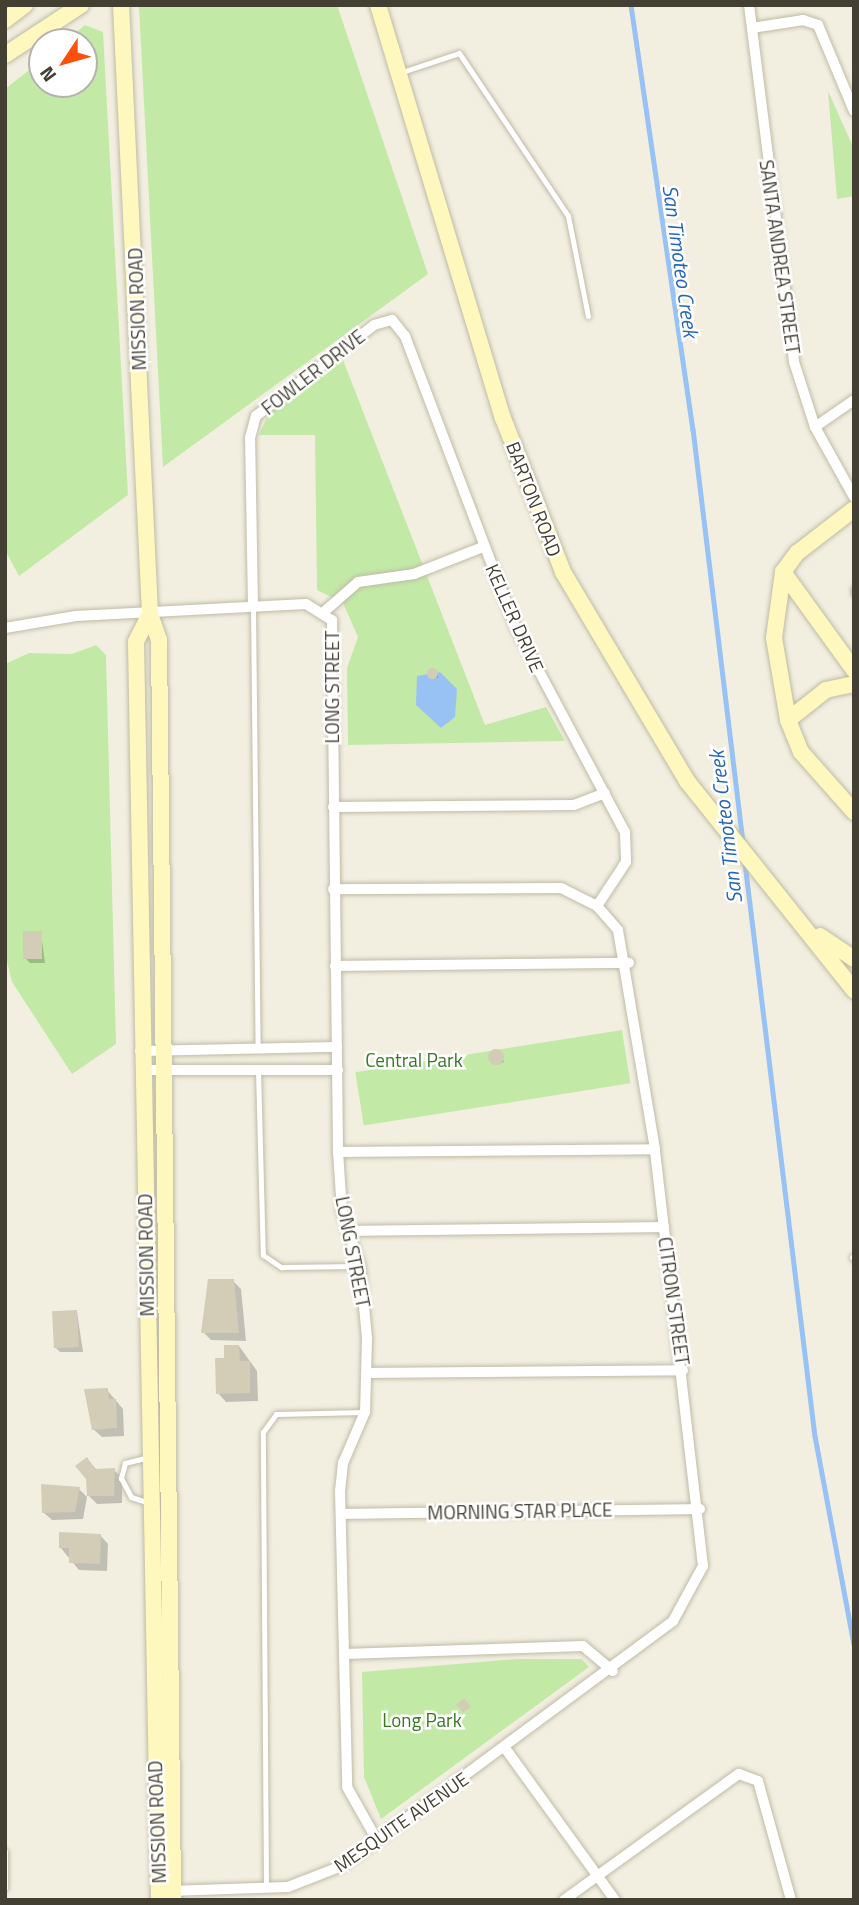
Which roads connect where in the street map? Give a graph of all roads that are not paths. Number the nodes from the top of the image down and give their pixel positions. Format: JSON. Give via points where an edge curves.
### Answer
{"nodes":[{"id":1,"x":25,"y":5,"type":"edge"},
{"id":2,"x":81,"y":5,"type":"edge"},
{"id":3,"x":121,"y":5,"type":"edge"},
{"id":4,"x":378,"y":5,"type":"edge"},
{"id":5,"x":749,"y":5,"type":"edge"},
{"id":6,"x":5,"y":20,"type":"edge"},
{"id":7,"x":752,"y":29,"type":"junction"},
{"id":8,"x":5,"y":55,"type":"edge"},
{"id":9,"x":402,"y":72,"type":"junction"},
{"id":10,"x":854,"y":111,"type":"edge"},
{"id":11,"x":587,"y":316,"type":"dead end"},
{"id":12,"x":391,"y":320,"type":"joint"},
{"id":13,"x":854,"y":400,"type":"edge"},
{"id":14,"x":815,"y":427,"type":"junction"},
{"id":15,"x":854,"y":497,"type":"edge"},
{"id":16,"x":854,"y":509,"type":"edge"},
{"id":17,"x":483,"y":547,"type":"junction"},
{"id":18,"x":783,"y":572,"type":"junction"},
{"id":19,"x":854,"y":588,"type":"edge"},
{"id":20,"x":854,"y":594,"type":"edge"},
{"id":21,"x":253,"y":606,"type":"junction"},
{"id":22,"x":325,"y":611,"type":"junction"},
{"id":23,"x":150,"y":614,"type":"junction"},
{"id":24,"x":5,"y":628,"type":"edge"},
{"id":25,"x":854,"y":670,"type":"edge"},
{"id":26,"x":854,"y":684,"type":"edge"},
{"id":27,"x":788,"y":720,"type":"junction"},
{"id":28,"x":605,"y":793,"type":"junction"},
{"id":29,"x":333,"y":807,"type":"junction"},
{"id":30,"x":854,"y":813,"type":"edge"},
{"id":31,"x":334,"y":889,"type":"junction"},
{"id":32,"x":597,"y":906,"type":"junction"},
{"id":33,"x":812,"y":931,"type":"junction"},
{"id":34,"x":854,"y":959,"type":"edge"},
{"id":35,"x":629,"y":963,"type":"junction"},
{"id":36,"x":335,"y":966,"type":"junction"},
{"id":37,"x":854,"y":990,"type":"edge"},
{"id":38,"x":337,"y":1047,"type":"junction"},
{"id":39,"x":258,"y":1048,"type":"junction"},
{"id":40,"x":161,"y":1049,"type":"junction"},
{"id":41,"x":140,"y":1051,"type":"junction"},
{"id":42,"x":141,"y":1070,"type":"junction"},
{"id":43,"x":161,"y":1070,"type":"junction"},
{"id":44,"x":258,"y":1070,"type":"junction"},
{"id":45,"x":338,"y":1070,"type":"junction"},
{"id":46,"x":655,"y":1149,"type":"junction"},
{"id":47,"x":338,"y":1152,"type":"junction"},
{"id":48,"x":664,"y":1227,"type":"junction"},
{"id":49,"x":346,"y":1231,"type":"junction"},
{"id":50,"x":360,"y":1266,"type":"junction"},
{"id":51,"x":683,"y":1370,"type":"junction"},
{"id":52,"x":367,"y":1373,"type":"junction"},
{"id":53,"x":365,"y":1412,"type":"junction"},
{"id":54,"x":149,"y":1457,"type":"junction"},
{"id":55,"x":149,"y":1503,"type":"junction"},
{"id":56,"x":700,"y":1509,"type":"junction"},
{"id":57,"x":341,"y":1514,"type":"junction"},
{"id":58,"x":345,"y":1654,"type":"junction"},
{"id":59,"x":613,"y":1671,"type":"junction"},
{"id":60,"x":505,"y":1748,"type":"junction"},
{"id":61,"x":377,"y":1840,"type":"junction"},
{"id":62,"x":5,"y":1851,"type":"edge"},
{"id":63,"x":600,"y":1874,"type":"junction"},
{"id":64,"x":266,"y":1887,"type":"junction"},
{"id":65,"x":5,"y":1888,"type":"edge"},
{"id":66,"x":166,"y":1895,"type":"edge"},
{"id":67,"x":564,"y":1900,"type":"edge"},
{"id":68,"x":615,"y":1900,"type":"edge"},
{"id":69,"x":791,"y":1900,"type":"edge"}],
"edges":[{"from":1,"to":6,"type":"street"},
{"from":2,"to":8,"type":"street"},
{"from":3,"to":23,"type":"street","name":"MISSION ROAD"},
{"from":4,"to":9,"type":"street","name":"BARTON ROAD"},
{"from":5,"to":7,"type":"street","name":"SANTA ANDREA STREET"},
{"from":7,"to":10,"type":"street","via":[[803,20],[818,26]]},
{"from":7,"to":14,"type":"street","name":"SANTA ANDREA STREET","via":[[786,317]]},
{"from":9,"to":11,"type":"lane","via":[[458,53],[568,216]]},
{"from":9,"to":33,"type":"street","name":"BARTON ROAD","via":[[532,499],[603,649],[687,781]]},
{"from":12,"to":17,"type":"street","name":"KELLER DRIVE","via":[[405,336]]},
{"from":12,"to":21,"type":"street","name":"FOWLER DRIVE","via":[[374,325],[256,416],[250,438]]},
{"from":13,"to":14,"type":"street"},
{"from":14,"to":15,"type":"street","name":"SANTA ANDREA STREET"},
{"from":16,"to":18,"type":"street","via":[[797,553]]},
{"from":17,"to":22,"type":"street","via":[[414,574],[358,582]]},
{"from":17,"to":28,"type":"street","name":"KELLER DRIVE","via":[[516,628]]},
{"from":18,"to":25,"type":"street"},
{"from":18,"to":27,"type":"street","via":[[774,638]]},
{"from":19,"to":20,"type":"lane"},
{"from":21,"to":22,"type":"street","via":[[306,604]]},
{"from":21,"to":23,"type":"street"},
{"from":21,"to":39,"type":"lane"},
{"from":22,"to":29,"type":"street","name":"LONG STREET","via":[[334,627]]},
{"from":23,"to":24,"type":"street"},
{"from":23,"to":40,"type":"street","name":"MISSION ROAD","via":[[159,640]]},
{"from":23,"to":41,"type":"street","name":"MISSION ROAD","via":[[136,642]]},
{"from":26,"to":27,"type":"street","via":[[816,696]]},
{"from":27,"to":30,"type":"street","via":[[801,752]]},
{"from":28,"to":29,"type":"street","via":[[574,805]]},
{"from":28,"to":32,"type":"street","name":"KELLER DRIVE","via":[[628,850],[621,873]]},
{"from":29,"to":31,"type":"street","name":"LONG STREET"},
{"from":31,"to":32,"type":"street","via":[[540,886],[561,888]]},
{"from":31,"to":36,"type":"street","name":"LONG STREET"},
{"from":32,"to":35,"type":"street","name":"CITRON STREET","via":[[618,930]]},
{"from":33,"to":34,"type":"street","name":"BARTON ROAD"},
{"from":33,"to":37,"type":"street","name":"BARTON ROAD"},
{"from":35,"to":36,"type":"street"},
{"from":35,"to":46,"type":"street","name":"CITRON STREET"},
{"from":36,"to":38,"type":"street","name":"LONG STREET"},
{"from":38,"to":39,"type":"street"},
{"from":38,"to":45,"type":"street","name":"LONG STREET"},
{"from":39,"to":40,"type":"street"},
{"from":39,"to":44,"type":"street"},
{"from":40,"to":41,"type":"street"},
{"from":40,"to":43,"type":"street","name":"MISSION ROAD"},
{"from":41,"to":42,"type":"street","name":"MISSION ROAD"},
{"from":42,"to":43,"type":"street"},
{"from":42,"to":54,"type":"street","name":"MISSION ROAD"},
{"from":43,"to":44,"type":"street"},
{"from":43,"to":66,"type":"street","name":"MISSION ROAD"},
{"from":44,"to":45,"type":"street"},
{"from":44,"to":50,"type":"lane","via":[[263,1255],[281,1267]]},
{"from":45,"to":47,"type":"street","name":"LONG STREET"},
{"from":46,"to":47,"type":"street"},
{"from":46,"to":48,"type":"street","name":"CITRON STREET"},
{"from":47,"to":49,"type":"street","name":"LONG STREET"},
{"from":48,"to":49,"type":"street"},
{"from":48,"to":51,"type":"street","name":"CITRON STREET"},
{"from":49,"to":50,"type":"street","name":"LONG STREET"},
{"from":50,"to":52,"type":"street","name":"LONG STREET"},
{"from":51,"to":52,"type":"street"},
{"from":51,"to":56,"type":"street","name":"CITRON STREET"},
{"from":52,"to":53,"type":"street","name":"LONG STREET"},
{"from":53,"to":57,"type":"street","name":"LONG STREET","via":[[343,1463]]},
{"from":53,"to":64,"type":"lane","via":[[276,1414],[263,1432]]},
{"from":54,"to":55,"type":"street","name":"MISSION ROAD"},
{"from":54,"to":55,"type":"lane","via":[[125,1463],[121,1478],[131,1497]]},
{"from":55,"to":66,"type":"street","name":"MISSION ROAD"},
{"from":56,"to":57,"type":"street","name":"MORNING STAR PLACE"},
{"from":56,"to":59,"type":"street","name":"CITRON STREET","via":[[703,1566],[692,1595],[673,1621]]},
{"from":57,"to":58,"type":"street","name":"LONG STREET"},
{"from":58,"to":59,"type":"street","via":[[583,1646]]},
{"from":58,"to":61,"type":"street","name":"LONG STREET","via":[[347,1787]]},
{"from":59,"to":60,"type":"street","name":"MESQUITE AVENUE"},
{"from":60,"to":61,"type":"street","name":"MESQUITE AVENUE"},
{"from":60,"to":63,"type":"street"},
{"from":61,"to":64,"type":"street","name":"MESQUITE AVENUE","via":[[314,1881]]},
{"from":62,"to":65,"type":"lane"},
{"from":63,"to":67,"type":"street"},
{"from":63,"to":68,"type":"street"},
{"from":63,"to":69,"type":"street","via":[[739,1774],[758,1781]]},
{"from":64,"to":66,"type":"street","name":"MESQUITE AVENUE"}]}
